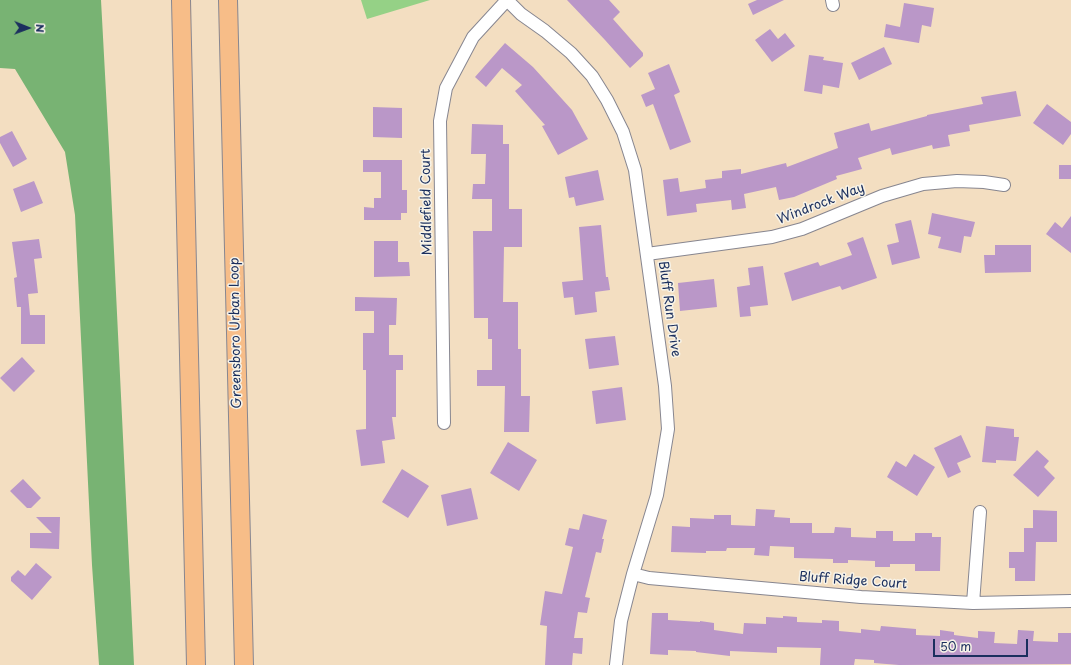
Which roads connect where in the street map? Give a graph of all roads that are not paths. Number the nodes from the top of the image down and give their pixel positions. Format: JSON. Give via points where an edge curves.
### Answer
{"nodes":[{"id":1,"x":181,"y":0,"type":"edge"},
{"id":2,"x":228,"y":0,"type":"edge"},
{"id":3,"x":507,"y":0,"type":"edge"},
{"id":4,"x":1004,"y":185,"type":"dead end"},
{"id":5,"x":647,"y":254,"type":"junction"},
{"id":6,"x":444,"y":423,"type":"dead end"},
{"id":7,"x":980,"y":512,"type":"dead end"},
{"id":8,"x":633,"y":574,"type":"junction"},
{"id":9,"x":1071,"y":601,"type":"edge"},
{"id":10,"x":973,"y":603,"type":"junction"},
{"id":11,"x":196,"y":665,"type":"edge"},
{"id":12,"x":244,"y":665,"type":"edge"},
{"id":13,"x":616,"y":665,"type":"edge"}],
"edges":[{"from":1,"to":11,"type":"highway"},
{"from":2,"to":12,"type":"highway","name":"Greensboro Urban Loop"},
{"from":3,"to":5,"type":"street","name":"Bluff Run Drive","via":[[571,53],[592,76],[607,100],[623,132],[635,170]]},
{"from":3,"to":6,"type":"street","name":"Middlefield Court","via":[[473,37],[446,88],[440,122]]},
{"from":4,"to":5,"type":"street","name":"Windrock Way","via":[[957,181],[923,184],[882,196],[802,229],[772,238]]},
{"from":5,"to":8,"type":"street","name":"Bluff Run Drive","via":[[665,386],[668,429],[657,495]]},
{"from":7,"to":10,"type":"street"},
{"from":8,"to":10,"type":"street","name":"Bluff Ridge Court","via":[[649,578],[861,597]]},
{"from":8,"to":13,"type":"street","name":"Bluff Run Drive","via":[[621,620]]},
{"from":9,"to":10,"type":"street","name":"Bluff Ridge Court"}]}
